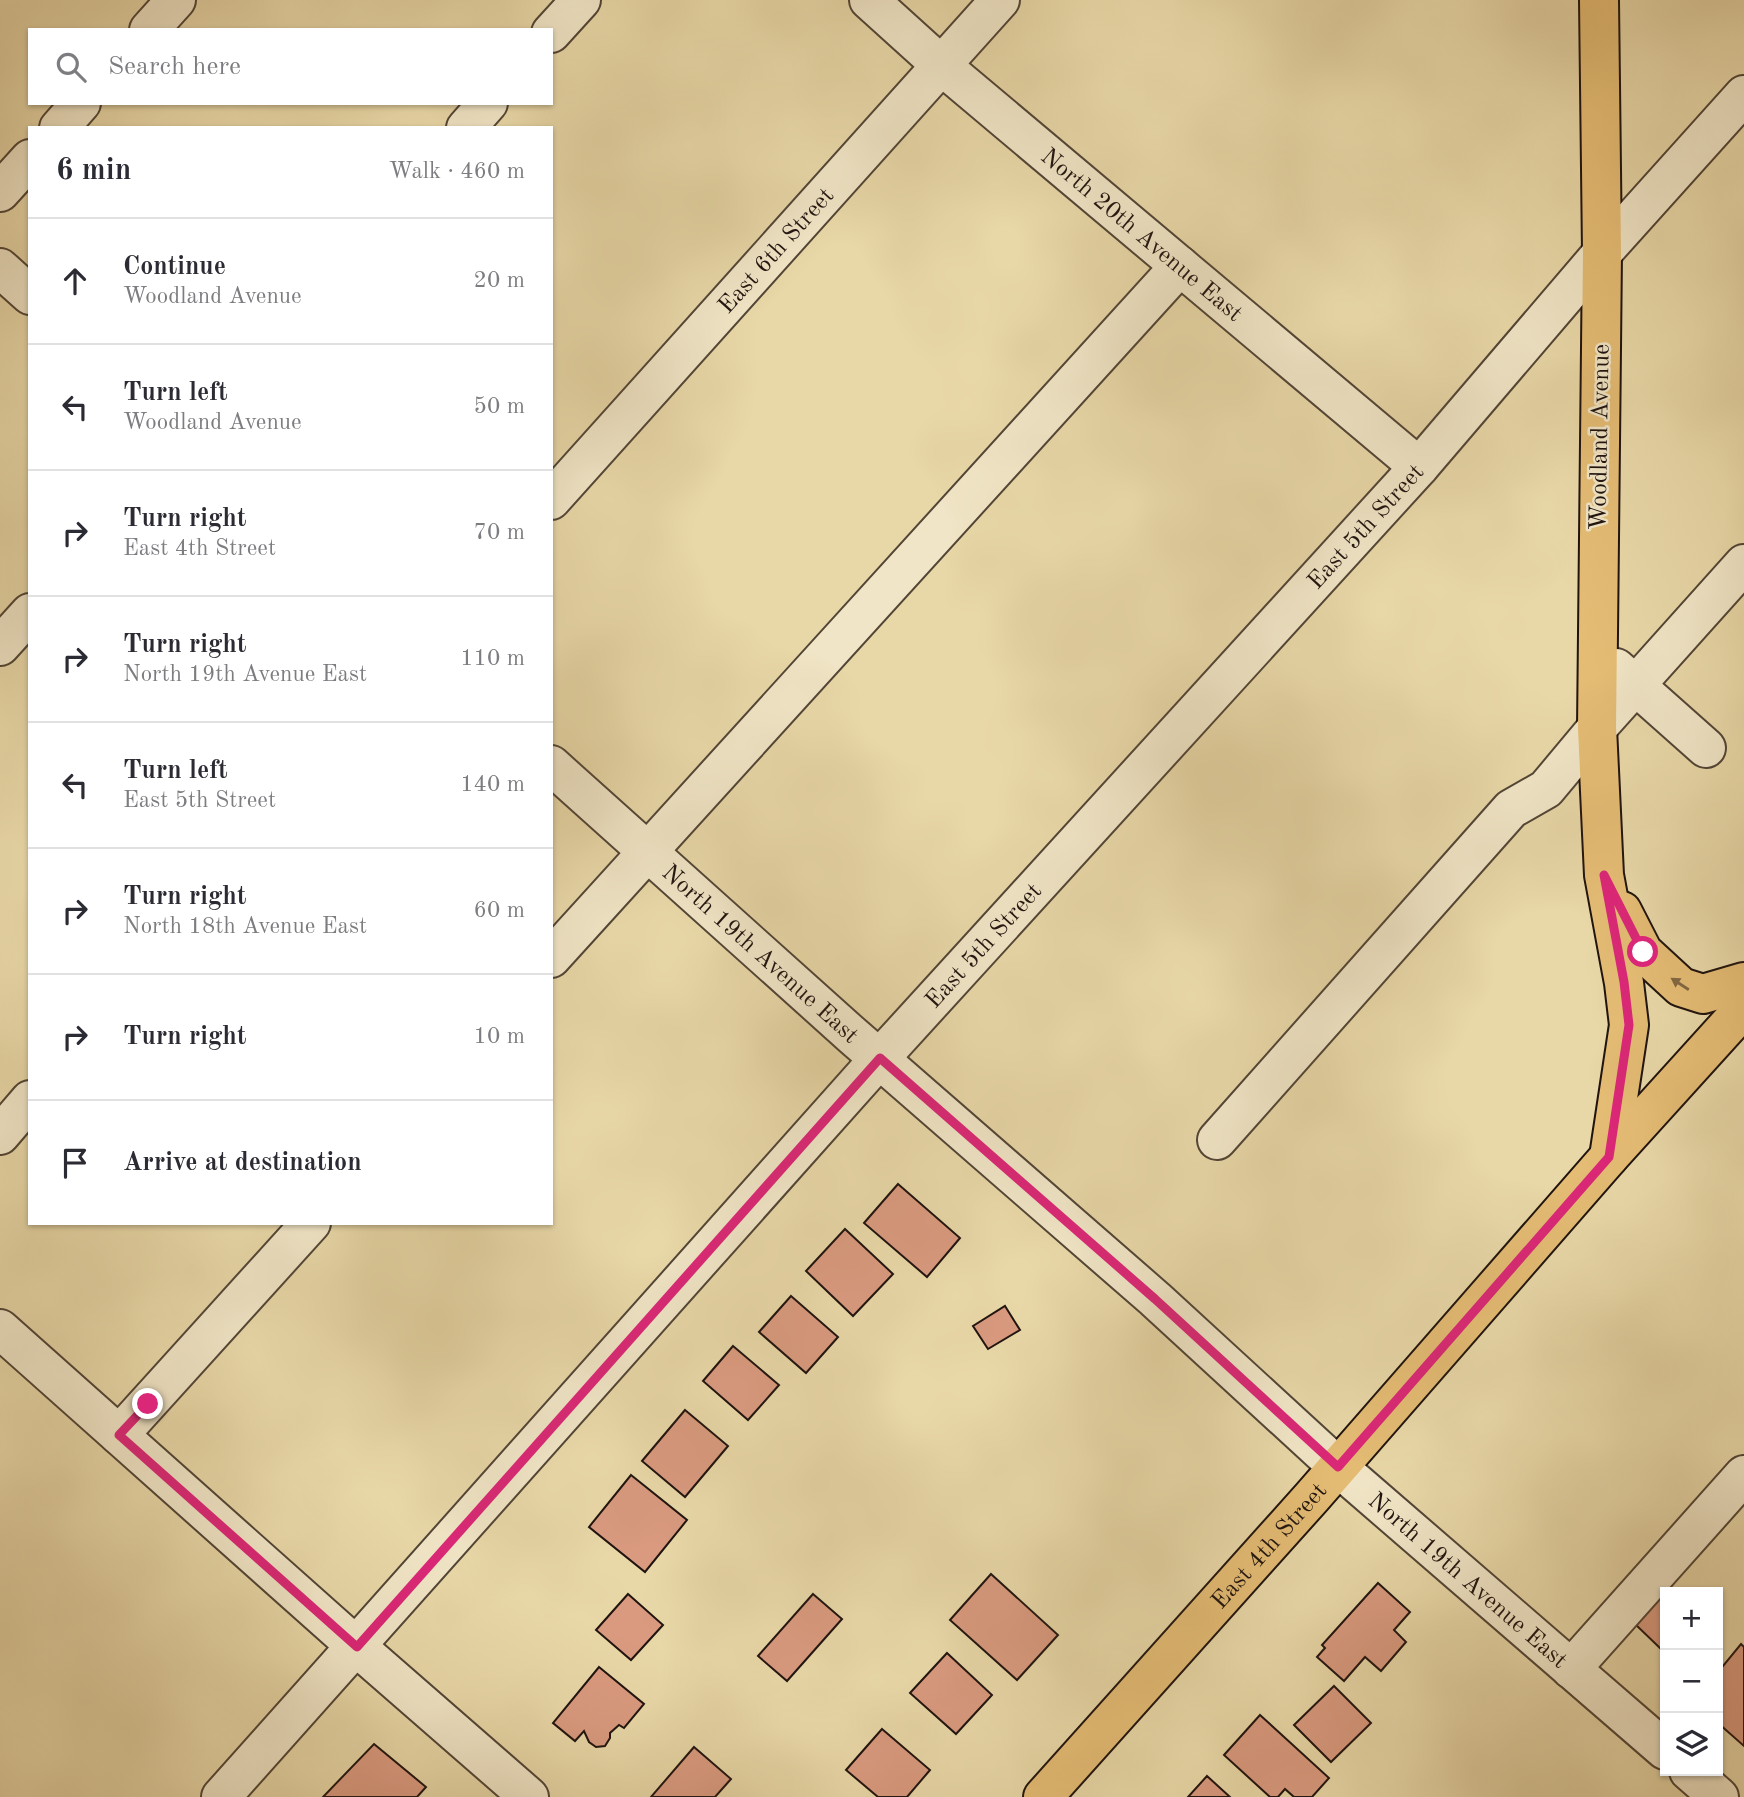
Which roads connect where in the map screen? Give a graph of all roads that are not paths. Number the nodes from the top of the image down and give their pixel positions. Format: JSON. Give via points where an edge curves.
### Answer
{"nodes":[{"id":1,"x":176,"y":0,"type":"edge"},
{"id":2,"x":581,"y":0,"type":"edge"},
{"id":3,"x":869,"y":0,"type":"edge"},
{"id":4,"x":1000,"y":0,"type":"edge"},
{"id":5,"x":1599,"y":0,"type":"edge"},
{"id":6,"x":151,"y":28,"type":"edge"},
{"id":7,"x":553,"y":31,"type":"edge"},
{"id":8,"x":942,"y":66,"type":"junction"},
{"id":9,"x":1744,"y":95,"type":"edge"},
{"id":10,"x":79,"y":105,"type":"edge"},
{"id":11,"x":486,"y":105,"type":"edge"},
{"id":12,"x":61,"y":126,"type":"edge"},
{"id":13,"x":468,"y":126,"type":"edge"},
{"id":14,"x":28,"y":161,"type":"edge"},
{"id":15,"x":0,"y":192,"type":"edge"},
{"id":16,"x":1602,"y":253,"type":"junction"},
{"id":17,"x":1180,"y":266,"type":"junction"},
{"id":18,"x":0,"y":268,"type":"edge"},
{"id":19,"x":28,"y":293,"type":"edge"},
{"id":20,"x":1419,"y":467,"type":"junction"},
{"id":21,"x":553,"y":498,"type":"edge"},
{"id":22,"x":1744,"y":564,"type":"edge"},
{"id":23,"x":28,"y":615,"type":"edge"},
{"id":24,"x":0,"y":646,"type":"edge"},
{"id":25,"x":1596,"y":650,"type":"junction"},
{"id":26,"x":1636,"y":684,"type":"junction"},
{"id":27,"x":1597,"y":728,"type":"junction"},
{"id":28,"x":1706,"y":748,"type":"dead end"},
{"id":29,"x":553,"y":767,"type":"edge"},
{"id":30,"x":647,"y":851,"type":"junction"},
{"id":31,"x":1604,"y":875,"type":"junction"},
{"id":32,"x":553,"y":956,"type":"edge"},
{"id":33,"x":1744,"y":982,"type":"edge"},
{"id":34,"x":1744,"y":1008,"type":"edge"},
{"id":35,"x":880,"y":1058,"type":"junction"},
{"id":36,"x":28,"y":1102,"type":"edge"},
{"id":37,"x":0,"y":1135,"type":"edge"},
{"id":38,"x":1217,"y":1140,"type":"dead end"},
{"id":39,"x":1609,"y":1157,"type":"junction"},
{"id":40,"x":310,"y":1225,"type":"edge"},
{"id":41,"x":0,"y":1329,"type":"edge"},
{"id":42,"x":119,"y":1435,"type":"junction"},
{"id":43,"x":1338,"y":1467,"type":"junction"},
{"id":44,"x":1744,"y":1475,"type":"edge"},
{"id":45,"x":357,"y":1647,"type":"junction"},
{"id":46,"x":1571,"y":1668,"type":"junction"},
{"id":47,"x":1660,"y":1746,"type":"edge"},
{"id":48,"x":1695,"y":1776,"type":"edge"},
{"id":49,"x":221,"y":1797,"type":"edge"},
{"id":50,"x":529,"y":1797,"type":"edge"},
{"id":51,"x":1043,"y":1797,"type":"edge"},
{"id":52,"x":1719,"y":1797,"type":"edge"}],
"edges":[{"from":1,"to":6,"type":"street"},
{"from":2,"to":7,"type":"street"},
{"from":3,"to":8,"type":"street","name":"North 20th Avenue East"},
{"from":4,"to":8,"type":"street","name":"East 6th Street"},
{"from":5,"to":16,"type":"main road","name":"Woodland Avenue"},
{"from":8,"to":17,"type":"street","name":"North 20th Avenue East"},
{"from":8,"to":21,"type":"street","name":"East 6th Street"},
{"from":9,"to":16,"type":"street","name":"East 5th Street"},
{"from":10,"to":12,"type":"street"},
{"from":11,"to":13,"type":"street"},
{"from":14,"to":15,"type":"street"},
{"from":16,"to":20,"type":"street","name":"East 5th Street"},
{"from":16,"to":25,"type":"main road","name":"Woodland Avenue"},
{"from":17,"to":20,"type":"street","name":"North 20th Avenue East"},
{"from":17,"to":30,"type":"street"},
{"from":18,"to":19,"type":"street"},
{"from":20,"to":35,"type":"street","name":"East 5th Street"},
{"from":22,"to":26,"type":"street"},
{"from":23,"to":24,"type":"street"},
{"from":25,"to":26,"type":"street"},
{"from":25,"to":27,"type":"main road","name":"Woodland Avenue"},
{"from":26,"to":27,"type":"street"},
{"from":26,"to":28,"type":"street"},
{"from":27,"to":31,"type":"main road","name":"Woodland Avenue"},
{"from":27,"to":38,"type":"street","via":[[1546,789],[1511,809]]},
{"from":29,"to":30,"type":"street","name":"North 19th Avenue East"},
{"from":30,"to":32,"type":"street"},
{"from":30,"to":35,"type":"street","name":"North 19th Avenue East"},
{"from":33,"to":31,"type":"main road","name":"Woodland Avenue","one_way":true,"via":[[1703,994],[1681,987],[1643,952]]},
{"from":31,"to":39,"type":"main road","name":"Woodland Avenue","via":[[1629,1025]]},
{"from":34,"to":39,"type":"main road","name":"East 4th Street"},
{"from":35,"to":43,"type":"street","name":"North 19th Avenue East"},
{"from":35,"to":45,"type":"street","name":"East 5th Street"},
{"from":36,"to":37,"type":"street"},
{"from":39,"to":43,"type":"main road","name":"East 4th Street"},
{"from":40,"to":42,"type":"street"},
{"from":41,"to":42,"type":"street"},
{"from":42,"to":45,"type":"street"},
{"from":43,"to":46,"type":"street","name":"North 19th Avenue East"},
{"from":43,"to":51,"type":"main road","name":"East 4th Street"},
{"from":44,"to":46,"type":"street"},
{"from":45,"to":49,"type":"street","name":"East 5th Street"},
{"from":45,"to":50,"type":"street"},
{"from":46,"to":47,"type":"street","name":"North 19th Avenue East"},
{"from":48,"to":52,"type":"street"}]}
